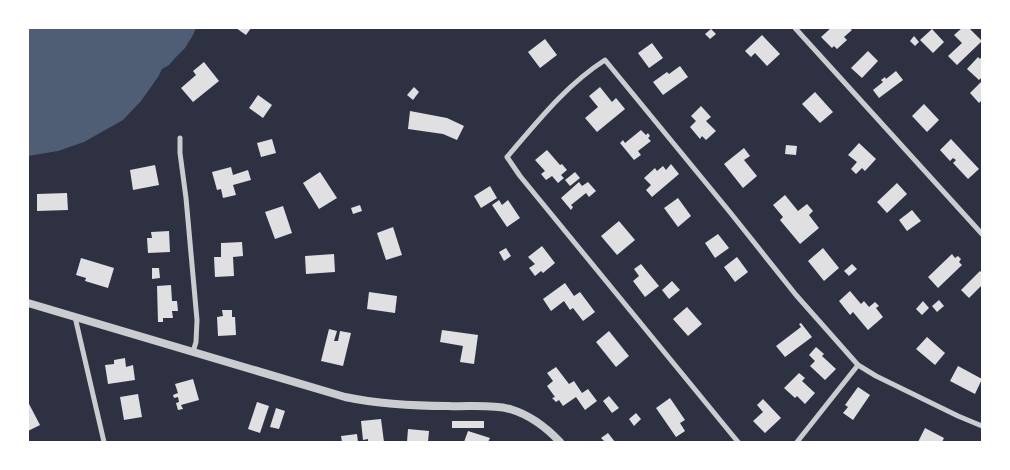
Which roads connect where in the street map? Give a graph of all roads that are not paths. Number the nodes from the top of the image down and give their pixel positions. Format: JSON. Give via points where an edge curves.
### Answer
{"nodes":[{"id":1,"x":795,"y":28,"type":"edge"},
{"id":2,"x":180,"y":138,"type":"dead end"},
{"id":3,"x":982,"y":234,"type":"edge"},
{"id":4,"x":28,"y":303,"type":"edge"},
{"id":5,"x":75,"y":317,"type":"junction"},
{"id":6,"x":193,"y":352,"type":"junction"},
{"id":7,"x":858,"y":365,"type":"junction"},
{"id":8,"x":982,"y":426,"type":"edge"},
{"id":9,"x":104,"y":442,"type":"edge"},
{"id":10,"x":560,"y":442,"type":"edge"},
{"id":11,"x":738,"y":442,"type":"edge"},
{"id":12,"x":797,"y":442,"type":"edge"}],
"edges":[{"from":1,"to":3,"type":"street"},
{"from":2,"to":6,"type":"street","via":[[197,320]]},
{"from":4,"to":5,"type":"street"},
{"from":5,"to":6,"type":"street"},
{"from":5,"to":9,"type":"street"},
{"from":6,"to":10,"type":"street","via":[[361,401],[508,409],[536,421]]},
{"from":7,"to":8,"type":"street"},
{"from":7,"to":11,"type":"street","via":[[796,295],[605,60],[590,69],[507,157]]},
{"from":7,"to":12,"type":"street"}]}
